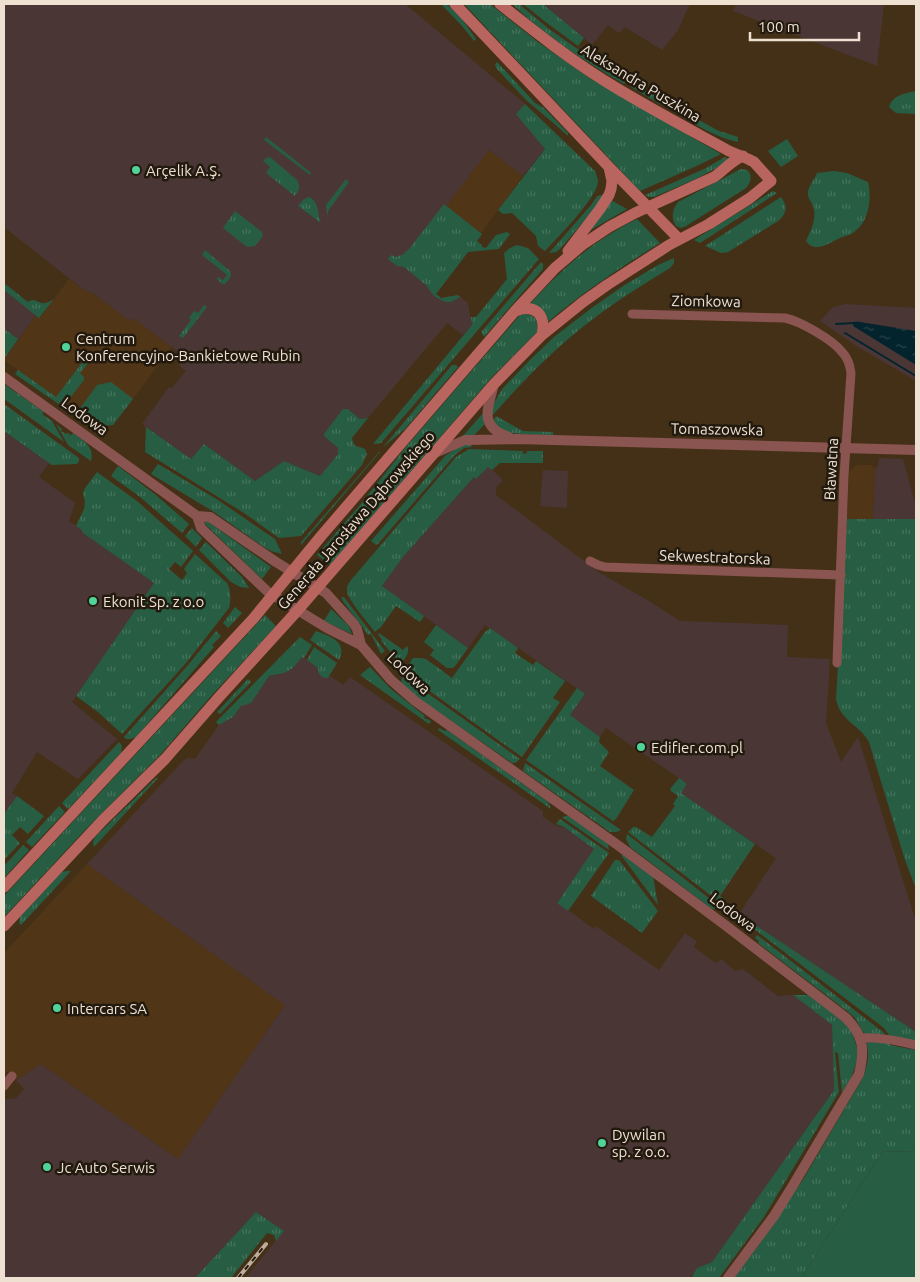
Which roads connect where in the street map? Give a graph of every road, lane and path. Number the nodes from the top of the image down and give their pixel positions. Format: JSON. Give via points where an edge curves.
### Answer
{"nodes":[{"id":1,"x":455,"y":4,"type":"edge"},
{"id":2,"x":500,"y":4,"type":"edge"},
{"id":3,"x":743,"y":156,"type":"junction"},
{"id":4,"x":610,"y":167,"type":"junction"},
{"id":5,"x":770,"y":181,"type":"joint"},
{"id":6,"x":648,"y":207,"type":"junction"},
{"id":7,"x":679,"y":239,"type":"junction"},
{"id":8,"x":555,"y":268,"type":"junction"},
{"id":9,"x":515,"y":311,"type":"junction"},
{"id":10,"x":632,"y":314,"type":"dead end"},
{"id":11,"x":780,"y":317,"type":"joint"},
{"id":12,"x":542,"y":335,"type":"junction"},
{"id":13,"x":4,"y":377,"type":"edge"},
{"id":14,"x":494,"y":384,"type":"junction"},
{"id":15,"x":518,"y":439,"type":"junction"},
{"id":16,"x":846,"y":448,"type":"junction"},
{"id":17,"x":916,"y":450,"type":"edge"},
{"id":18,"x":435,"y":453,"type":"junction"},
{"id":19,"x":197,"y":516,"type":"junction"},
{"id":20,"x":590,"y":561,"type":"dead end"},
{"id":21,"x":292,"y":572,"type":"junction"},
{"id":22,"x":841,"y":575,"type":"junction"},
{"id":23,"x":318,"y":588,"type":"junction"},
{"id":24,"x":273,"y":596,"type":"junction"},
{"id":25,"x":298,"y":610,"type":"junction"},
{"id":26,"x":361,"y":645,"type":"junction"},
{"id":27,"x":837,"y":663,"type":"dead end"},
{"id":28,"x":4,"y":887,"type":"edge"},
{"id":29,"x":4,"y":926,"type":"edge"},
{"id":30,"x":861,"y":1038,"type":"junction"},
{"id":31,"x":916,"y":1045,"type":"edge"},
{"id":32,"x":12,"y":1076,"type":"dead end"},
{"id":33,"x":4,"y":1086,"type":"edge"},
{"id":34,"x":728,"y":1278,"type":"edge"}],
"edges":[{"from":1,"to":4,"type":"main road"},
{"from":2,"to":3,"type":"main road","name":"Aleksandra Puszkina","via":[[606,82],[728,151]]},
{"from":3,"to":5,"type":"main road","name":"Aleksandra Puszkina","via":[[754,162]]},
{"from":3,"to":6,"type":"main road","name":"Generała Jarosława Dąbrowskiego","via":[[714,177]]},
{"from":4,"to":6,"type":"main road"},
{"from":4,"to":8,"type":"main road","name":"Generała Jarosława Dąbrowskiego","via":[[612,189],[609,195]]},
{"from":5,"to":7,"type":"main road","name":"Generała Jarosława Dąbrowskiego","via":[[750,198]]},
{"from":6,"to":7,"type":"main road"},
{"from":6,"to":8,"type":"main road","name":"Generała Jarosława Dąbrowskiego","via":[[594,236]]},
{"from":7,"to":12,"type":"main road","name":"Generała Jarosława Dąbrowskiego","via":[[607,285]]},
{"from":8,"to":9,"type":"main road","name":"Generała Jarosława Dąbrowskiego"},
{"from":9,"to":12,"type":"main road","via":[[530,309],[539,314],[543,321]]},
{"from":9,"to":21,"type":"main road","name":"Generała Jarosława Dąbrowskiego"},
{"from":10,"to":11,"type":"street","name":"Ziomkowa"},
{"from":11,"to":16,"type":"street","name":"Bławatna","via":[[794,320],[822,336],[838,347],[850,365]]},
{"from":12,"to":14,"type":"main road","name":"Generała Jarosława Dąbrowskiego"},
{"from":13,"to":19,"type":"street","name":"Lodowa"},
{"from":14,"to":15,"type":"street","name":"Tomaszowska","via":[[487,409],[488,421],[499,433]]},
{"from":14,"to":18,"type":"main road","name":"Generała Jarosława Dąbrowskiego"},
{"from":15,"to":16,"type":"street","name":"Tomaszowska"},
{"from":15,"to":18,"type":"street","name":"Tomaszowska","via":[[465,440]]},
{"from":16,"to":17,"type":"street","name":"Tomaszowska"},
{"from":16,"to":22,"type":"street","name":"Bławatna"},
{"from":18,"to":23,"type":"main road","name":"Generała Jarosława Dąbrowskiego"},
{"from":19,"to":21,"type":"street","name":"Lodowa","via":[[210,517]]},
{"from":19,"to":24,"type":"street","name":"Lodowa","via":[[201,528]]},
{"from":20,"to":22,"type":"street","name":"Sekwestratorska","via":[[605,567]]},
{"from":21,"to":23,"type":"street","name":"Lodowa"},
{"from":21,"to":24,"type":"main road","name":"Generała Jarosława Dąbrowskiego"},
{"from":22,"to":27,"type":"street","name":"Bławatna"},
{"from":23,"to":25,"type":"main road","name":"Generała Jarosława Dąbrowskiego"},
{"from":23,"to":26,"type":"street","name":"Lodowa","via":[[330,596],[354,624]]},
{"from":24,"to":25,"type":"street","name":"Lodowa"},
{"from":24,"to":28,"type":"main road","name":"Generała Jarosława Dąbrowskiego"},
{"from":25,"to":26,"type":"street","name":"Lodowa"},
{"from":25,"to":29,"type":"main road","name":"Generała Jarosława Dąbrowskiego","via":[[165,759]]},
{"from":26,"to":30,"type":"street","name":"Lodowa","via":[[391,680],[415,701],[717,918],[845,1017]]},
{"from":30,"to":31,"type":"street","via":[[890,1039]]},
{"from":30,"to":34,"type":"street","via":[[862,1060],[852,1087],[778,1209]]},
{"from":32,"to":33,"type":"street"}]}
